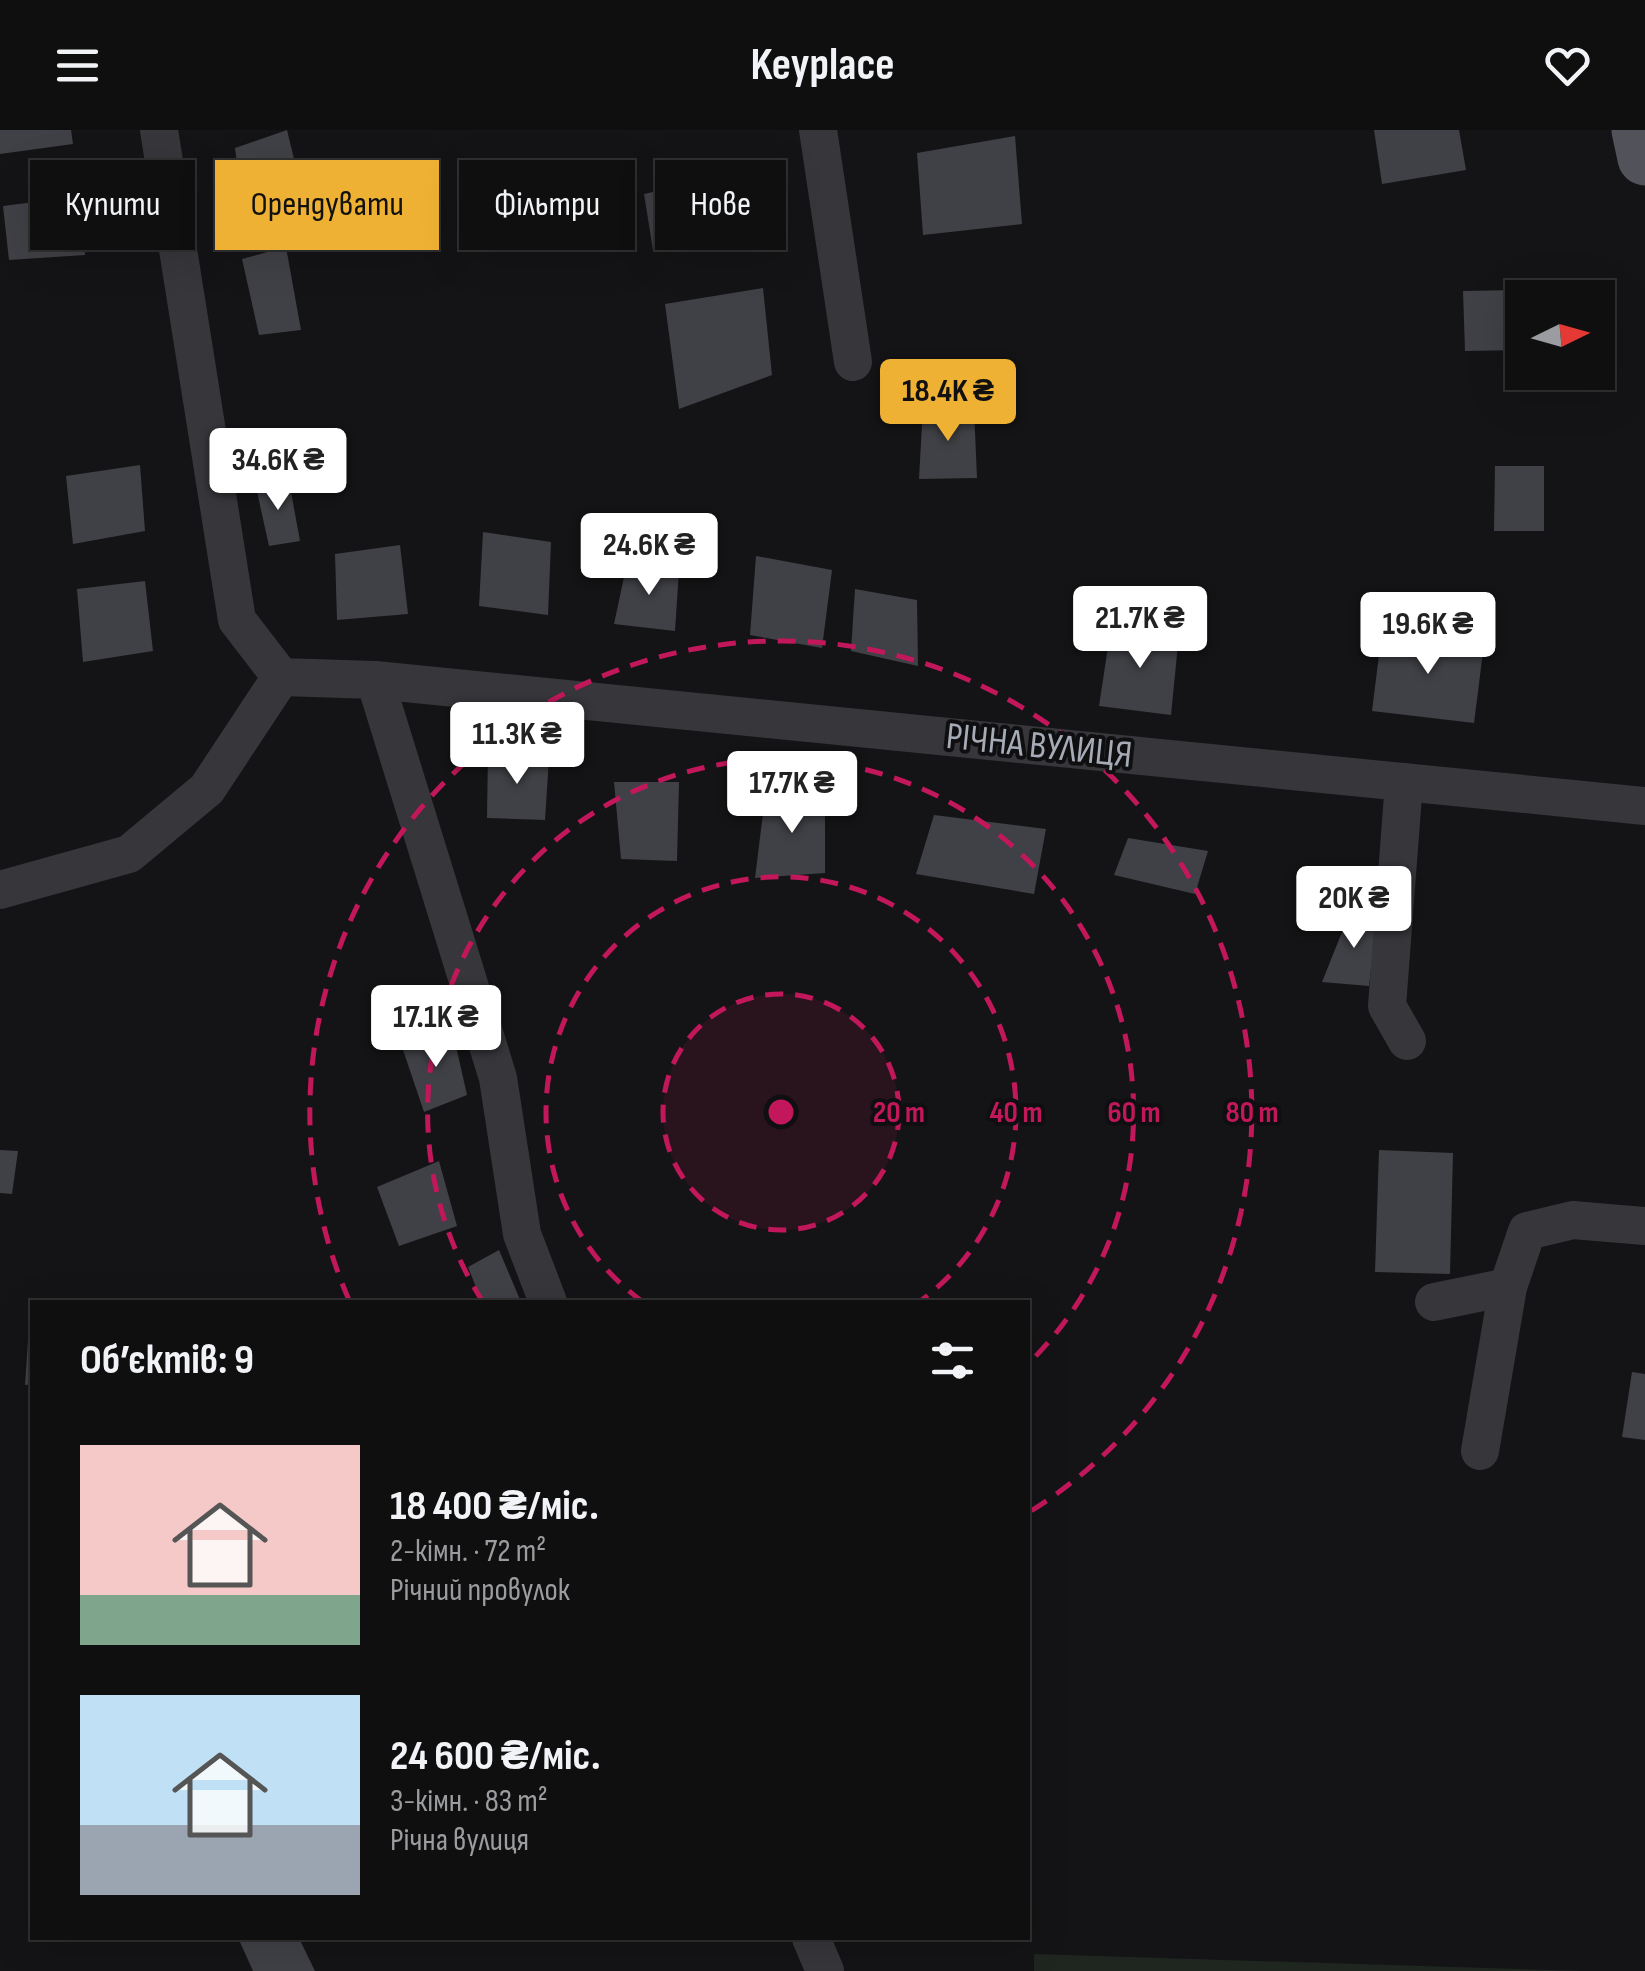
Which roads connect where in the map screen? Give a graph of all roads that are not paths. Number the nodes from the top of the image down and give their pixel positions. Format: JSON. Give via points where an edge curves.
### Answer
{"nodes":[{"id":1,"x":160,"y":130,"type":"edge"},
{"id":2,"x":818,"y":130,"type":"edge"},
{"id":3,"x":1639,"y":130,"type":"edge"},
{"id":4,"x":1645,"y":158,"type":"edge"},
{"id":5,"x":853,"y":362,"type":"dead end"},
{"id":6,"x":281,"y":677,"type":"junction"},
{"id":7,"x":376,"y":680,"type":"junction"},
{"id":8,"x":1404,"y":782,"type":"junction"},
{"id":9,"x":1645,"y":806,"type":"edge"},
{"id":10,"x":0,"y":890,"type":"edge"},
{"id":11,"x":1408,"y":1041,"type":"dead end"},
{"id":12,"x":1645,"y":1226,"type":"edge"},
{"id":13,"x":1508,"y":1287,"type":"junction"},
{"id":14,"x":547,"y":1300,"type":"edge"},
{"id":15,"x":1434,"y":1302,"type":"dead end"},
{"id":16,"x":1480,"y":1451,"type":"dead end"},
{"id":17,"x":812,"y":1940,"type":"edge"},
{"id":18,"x":825,"y":1971,"type":"edge"}],
"edges":[{"from":1,"to":6,"type":"street","via":[[237,620]]},
{"from":2,"to":5,"type":"street"},
{"from":3,"to":4,"type":"main road"},
{"from":6,"to":7,"type":"street","name":"РІЧНА ВУЛИЦЯ"},
{"from":6,"to":10,"type":"street","via":[[208,789],[129,854]]},
{"from":7,"to":8,"type":"street","name":"РІЧНА ВУЛИЦЯ"},
{"from":7,"to":14,"type":"street","via":[[498,1078],[522,1234]]},
{"from":8,"to":9,"type":"street","name":"РІЧНА ВУЛИЦЯ"},
{"from":8,"to":11,"type":"street","via":[[1387,1006]]},
{"from":12,"to":13,"type":"street","via":[[1573,1220],[1527,1231]]},
{"from":13,"to":15,"type":"street"},
{"from":13,"to":16,"type":"street"},
{"from":17,"to":18,"type":"street"}]}
